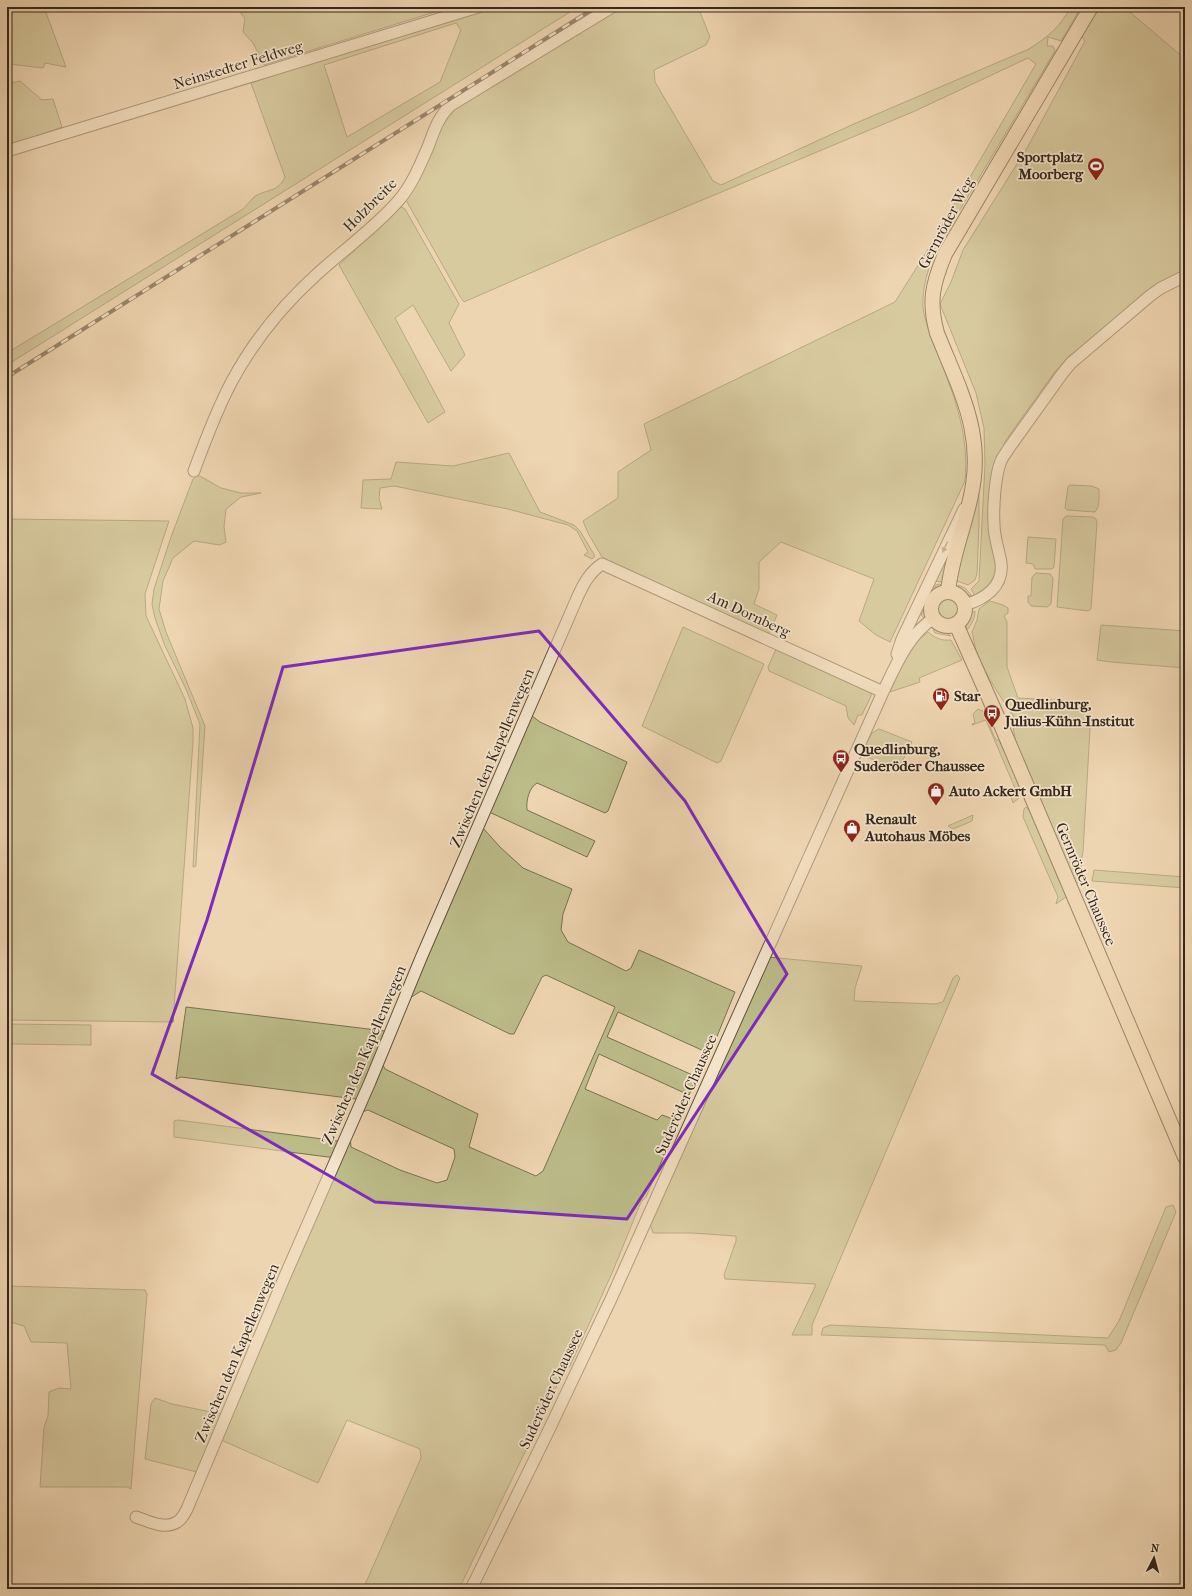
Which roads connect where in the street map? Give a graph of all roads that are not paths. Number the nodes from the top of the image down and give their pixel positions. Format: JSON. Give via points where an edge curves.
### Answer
{"nodes":[{"id":1,"x":478,"y":7,"type":"edge"},
{"id":2,"x":612,"y":7,"type":"edge"},
{"id":3,"x":1091,"y":7,"type":"edge"},
{"id":4,"x":7,"y":151,"type":"edge"},
{"id":5,"x":1185,"y":276,"type":"edge"},
{"id":6,"x":194,"y":471,"type":"dead end"},
{"id":7,"x":970,"y":500,"type":"junction"},
{"id":8,"x":602,"y":564,"type":"joint"},
{"id":9,"x":948,"y":592,"type":"junction"},
{"id":10,"x":964,"y":605,"type":"junction"},
{"id":11,"x":934,"y":618,"type":"junction"},
{"id":12,"x":956,"y":624,"type":"junction"},
{"id":13,"x":897,"y":665,"type":"junction"},
{"id":14,"x":883,"y":692,"type":"junction"},
{"id":15,"x":1185,"y":1157,"type":"edge"},
{"id":16,"x":136,"y":1517,"type":"dead end"},
{"id":17,"x":471,"y":1589,"type":"edge"}],
"edges":[{"from":1,"to":4,"type":"street","name":"Neinstedter Feldweg"},
{"from":2,"to":6,"type":"street","name":"Holzbreite","via":[[451,105],[444,112],[412,181],[400,200],[376,224],[316,274],[288,302],[253,346],[232,382]]},
{"from":3,"to":7,"type":"main road","name":"Gernröder Weg","via":[[945,254],[934,283],[932,307],[937,333],[966,406],[974,436],[975,470]]},
{"from":5,"to":10,"type":"street","via":[[1152,294],[1071,363],[1009,448],[998,473],[994,512],[995,537],[1001,565],[998,582],[994,589],[980,600]]},
{"from":7,"to":9,"type":"main road","name":"Gernröder Weg","via":[[954,554]]},
{"from":7,"to":13,"type":"street","one_way":true,"via":[[900,644],[896,656]]},
{"from":8,"to":14,"type":"street","name":"Am Dornberg"},
{"from":8,"to":16,"type":"street","name":"Zwischen den Kapellenwegen","via":[[594,569],[585,581],[578,596],[187,1510],[178,1522],[170,1525],[157,1524]]},
{"from":9,"to":10,"type":"main road","via":[[959,596]]},
{"from":9,"to":11,"type":"main road","via":[[938,595],[932,602]]},
{"from":10,"to":12,"type":"main road","via":[[963,617]]},
{"from":11,"to":12,"type":"main road","via":[[942,625]]},
{"from":11,"to":13,"type":"street","name":"Suderöder Chaussee","via":[[907,645]]},
{"from":12,"to":15,"type":"main road","name":"Gernröder Chaussee"},
{"from":13,"to":14,"type":"street","name":"Suderöder Chaussee"},
{"from":14,"to":17,"type":"street","name":"Suderöder Chaussee","via":[[611,1299]]}]}
